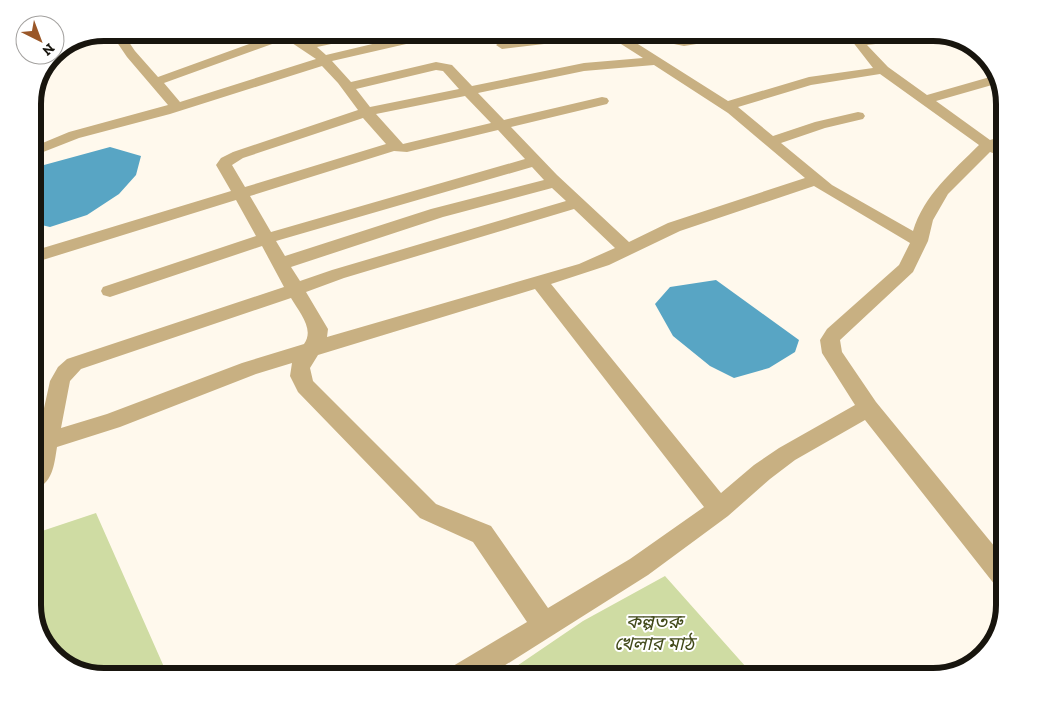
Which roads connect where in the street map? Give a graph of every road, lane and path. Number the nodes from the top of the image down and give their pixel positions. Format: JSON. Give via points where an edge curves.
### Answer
{"nodes":[{"id":1,"x":122,"y":41,"type":"edge"},
{"id":2,"x":265,"y":41,"type":"edge"},
{"id":3,"x":297,"y":41,"type":"edge"},
{"id":4,"x":330,"y":41,"type":"edge"},
{"id":5,"x":403,"y":41,"type":"edge"},
{"id":6,"x":536,"y":41,"type":"edge"},
{"id":7,"x":626,"y":41,"type":"edge"},
{"id":8,"x":858,"y":41,"type":"edge"},
{"id":9,"x":502,"y":45,"type":"dead end"},
{"id":10,"x":307,"y":46,"type":"junction"},
{"id":11,"x":324,"y":60,"type":"junction"},
{"id":12,"x":657,"y":61,"type":"junction"},
{"id":13,"x":883,"y":70,"type":"junction"},
{"id":14,"x":991,"y":80,"type":"edge"},
{"id":15,"x":155,"y":82,"type":"junction"},
{"id":16,"x":348,"y":87,"type":"junction"},
{"id":17,"x":470,"y":92,"type":"junction"},
{"id":18,"x":925,"y":100,"type":"junction"},
{"id":19,"x":602,"y":101,"type":"dead end"},
{"id":20,"x":726,"y":106,"type":"junction"},
{"id":21,"x":177,"y":107,"type":"junction"},
{"id":22,"x":366,"y":112,"type":"junction"},
{"id":23,"x":858,"y":116,"type":"dead end"},
{"id":24,"x":500,"y":126,"type":"junction"},
{"id":25,"x":769,"y":142,"type":"junction"},
{"id":26,"x":996,"y":144,"type":"edge"},
{"id":27,"x":396,"y":146,"type":"junction"},
{"id":28,"x":996,"y":148,"type":"edge"},
{"id":29,"x":41,"y":149,"type":"edge"},
{"id":30,"x":535,"y":161,"type":"junction"},
{"id":31,"x":815,"y":180,"type":"junction"},
{"id":32,"x":555,"y":182,"type":"junction"},
{"id":33,"x":241,"y":194,"type":"junction"},
{"id":34,"x":577,"y":203,"type":"junction"},
{"id":35,"x":266,"y":239,"type":"junction"},
{"id":36,"x":920,"y":241,"type":"junction"},
{"id":37,"x":627,"y":250,"type":"junction"},
{"id":38,"x":41,"y":255,"type":"edge"},
{"id":39,"x":280,"y":264,"type":"junction"},
{"id":40,"x":539,"y":282,"type":"junction"},
{"id":41,"x":296,"y":289,"type":"junction"},
{"id":42,"x":110,"y":291,"type":"dead end"},
{"id":43,"x":310,"y":349,"type":"junction"},
{"id":44,"x":868,"y":408,"type":"junction"},
{"id":45,"x":48,"y":441,"type":"junction"},
{"id":46,"x":41,"y":473,"type":"edge"},
{"id":47,"x":720,"y":509,"type":"junction"},
{"id":48,"x":996,"y":567,"type":"edge"},
{"id":49,"x":545,"y":626,"type":"junction"},
{"id":50,"x":476,"y":668,"type":"edge"}],
"edges":[{"from":1,"to":15,"type":"street"},
{"from":2,"to":15,"type":"street"},
{"from":3,"to":10,"type":"street"},
{"from":4,"to":10,"type":"street"},
{"from":5,"to":11,"type":"street"},
{"from":6,"to":9,"type":"street"},
{"from":7,"to":12,"type":"street"},
{"from":8,"to":13,"type":"street"},
{"from":10,"to":11,"type":"street"},
{"from":11,"to":16,"type":"street"},
{"from":11,"to":21,"type":"street"},
{"from":12,"to":17,"type":"street","via":[[584,67]]},
{"from":12,"to":20,"type":"street"},
{"from":13,"to":18,"type":"street"},
{"from":13,"to":20,"type":"street","via":[[809,81]]},
{"from":14,"to":18,"type":"street"},
{"from":15,"to":21,"type":"street"},
{"from":16,"to":17,"type":"street","via":[[436,66],[452,71]]},
{"from":16,"to":22,"type":"street"},
{"from":17,"to":22,"type":"street"},
{"from":17,"to":24,"type":"street"},
{"from":18,"to":26,"type":"street"},
{"from":19,"to":24,"type":"street"},
{"from":20,"to":25,"type":"street"},
{"from":21,"to":29,"type":"street","via":[[74,135]]},
{"from":22,"to":27,"type":"street"},
{"from":22,"to":33,"type":"street","via":[[226,161],[224,165]]},
{"from":23,"to":25,"type":"street"},
{"from":24,"to":27,"type":"street","via":[[408,148]]},
{"from":24,"to":30,"type":"street"},
{"from":25,"to":31,"type":"street"},
{"from":27,"to":33,"type":"street"},
{"from":28,"to":36,"type":"street","via":[[941,192],[926,220]]},
{"from":30,"to":32,"type":"street"},
{"from":30,"to":35,"type":"street"},
{"from":31,"to":36,"type":"street"},
{"from":31,"to":37,"type":"street","via":[[690,220]]},
{"from":32,"to":34,"type":"street"},
{"from":32,"to":39,"type":"street","via":[[437,213]]},
{"from":33,"to":35,"type":"street"},
{"from":33,"to":38,"type":"street"},
{"from":34,"to":37,"type":"street"},
{"from":34,"to":41,"type":"street"},
{"from":35,"to":39,"type":"street"},
{"from":35,"to":42,"type":"street"},
{"from":36,"to":44,"type":"street","via":[[908,268],[830,340],[832,354]]},
{"from":37,"to":40,"type":"street"},
{"from":39,"to":41,"type":"street"},
{"from":40,"to":43,"type":"street"},
{"from":40,"to":47,"type":"street"},
{"from":41,"to":43,"type":"street","via":[[318,329],[318,336]]},
{"from":41,"to":45,"type":"street","via":[[74,364],[62,377]]},
{"from":43,"to":45,"type":"street","via":[[249,368],[97,427]]},
{"from":43,"to":49,"type":"street","via":[[299,369],[305,386],[428,511],[482,534]]},
{"from":44,"to":47,"type":"street","via":[[787,454]]},
{"from":44,"to":48,"type":"street"},
{"from":45,"to":46,"type":"street"},
{"from":47,"to":49,"type":"street","via":[[639,567]]},
{"from":49,"to":50,"type":"street"}]}
